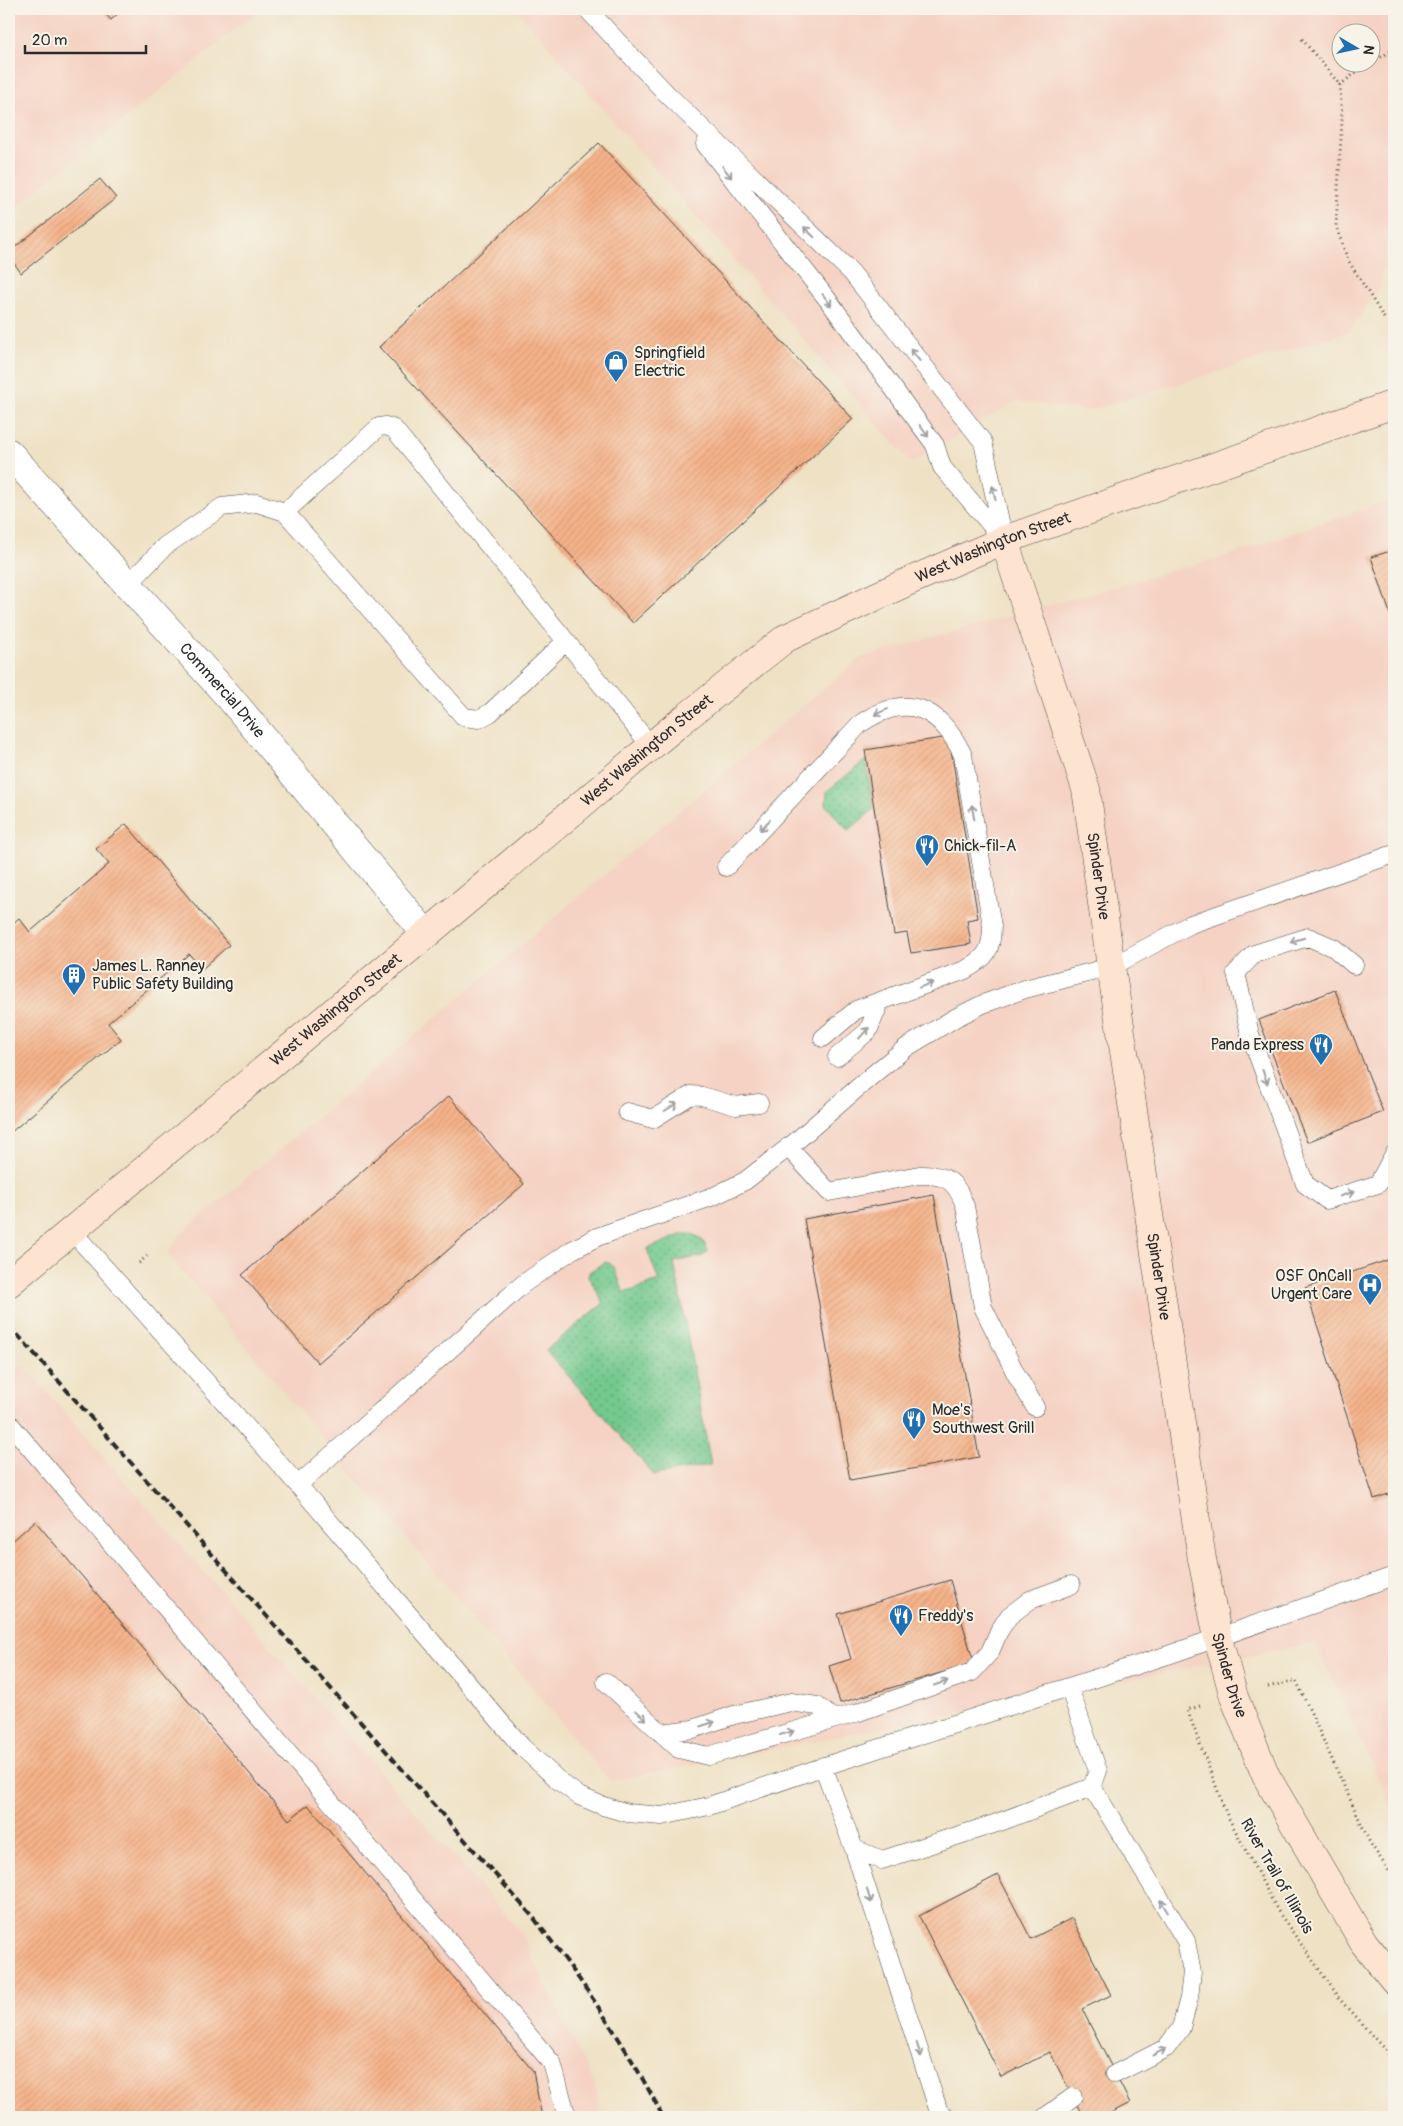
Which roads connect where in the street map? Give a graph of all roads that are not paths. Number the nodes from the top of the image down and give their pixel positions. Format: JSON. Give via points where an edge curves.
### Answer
{"nodes":[{"id":1,"x":587,"y":9,"type":"edge"},
{"id":2,"x":665,"y":92,"type":"junction"},
{"id":3,"x":1394,"y":404,"type":"edge"},
{"id":4,"x":9,"y":453,"type":"edge"},
{"id":5,"x":285,"y":512,"type":"junction"},
{"id":6,"x":1004,"y":540,"type":"junction"},
{"id":7,"x":128,"y":585,"type":"junction"},
{"id":8,"x":565,"y":642,"type":"junction"},
{"id":9,"x":651,"y":746,"type":"junction"},
{"id":10,"x":1394,"y":854,"type":"edge"},
{"id":11,"x":726,"y":867,"type":"dead end"},
{"id":12,"x":426,"y":934,"type":"junction"},
{"id":13,"x":1354,"y":965,"type":"dead end"},
{"id":14,"x":1111,"y":967,"type":"junction"},
{"id":15,"x":880,"y":1002,"type":"junction"},
{"id":16,"x":823,"y":1038,"type":"dead end"},
{"id":17,"x":838,"y":1057,"type":"dead end"},
{"id":18,"x":759,"y":1103,"type":"dead end"},
{"id":19,"x":627,"y":1112,"type":"dead end"},
{"id":20,"x":788,"y":1147,"type":"junction"},
{"id":21,"x":1394,"y":1154,"type":"edge"},
{"id":22,"x":71,"y":1230,"type":"junction"},
{"id":23,"x":9,"y":1283,"type":"edge"},
{"id":24,"x":1035,"y":1407,"type":"dead end"},
{"id":25,"x":9,"y":1423,"type":"edge"},
{"id":26,"x":298,"y":1485,"type":"junction"},
{"id":27,"x":1394,"y":1576,"type":"edge"},
{"id":28,"x":1071,"y":1584,"type":"dead end"},
{"id":29,"x":1218,"y":1638,"type":"junction"},
{"id":30,"x":606,"y":1682,"type":"dead end"},
{"id":31,"x":1068,"y":1687,"type":"junction"},
{"id":32,"x":834,"y":1719,"type":"junction"},
{"id":33,"x":661,"y":1734,"type":"junction"},
{"id":34,"x":823,"y":1766,"type":"junction"},
{"id":35,"x":1092,"y":1787,"type":"junction"},
{"id":36,"x":854,"y":1849,"type":"junction"},
{"id":37,"x":1394,"y":1980,"type":"edge"},
{"id":38,"x":1115,"y":2074,"type":"dead end"},
{"id":39,"x":1073,"y":2098,"type":"dead end"},
{"id":40,"x":567,"y":2117,"type":"edge"},
{"id":41,"x":946,"y":2117,"type":"edge"},
{"id":42,"x":1045,"y":2117,"type":"edge"}],
"edges":[{"from":1,"to":2,"type":"lane"},
{"from":2,"to":6,"type":"lane","one_way":true,"via":[[828,300],[930,438],[942,467]]},
{"from":6,"to":2,"type":"lane","one_way":true,"via":[[983,442],[852,273]]},
{"from":3,"to":6,"type":"street","name":"West Washington Street"},
{"from":4,"to":7,"type":"street","name":"Commercial Drive"},
{"from":5,"to":7,"type":"lane","via":[[257,503],[222,507],[165,546]]},
{"from":5,"to":8,"type":"lane","via":[[464,717],[479,718],[490,714]]},
{"from":5,"to":8,"type":"lane","via":[[379,427],[394,429]]},
{"from":6,"to":9,"type":"street","name":"West Washington Street","via":[[786,638]]},
{"from":6,"to":14,"type":"street","name":"Spinder Drive","via":[[1086,789]]},
{"from":7,"to":12,"type":"street","name":"Commercial Drive","via":[[230,698]]},
{"from":8,"to":9,"type":"lane"},
{"from":9,"to":12,"type":"street","name":"West Washington Street"},
{"from":10,"to":14,"type":"lane","via":[[1191,924]]},
{"from":15,"to":11,"type":"lane","one_way":true,"via":[[965,970],[984,958],[991,943],[992,926],[963,754],[947,726],[922,710],[905,706],[874,714],[860,724]]},
{"from":12,"to":22,"type":"street","name":"West Washington Street"},
{"from":13,"to":21,"type":"lane","one_way":true,"via":[[1334,948],[1308,937],[1254,954],[1236,973],[1250,1034],[1305,1184],[1327,1200],[1378,1184]]},
{"from":14,"to":20,"type":"lane","via":[[1025,989],[942,1024],[876,1072]]},
{"from":14,"to":29,"type":"street","name":"Spinder Drive","via":[[1202,1559]]},
{"from":15,"to":16,"type":"lane","via":[[856,1010]]},
{"from":17,"to":15,"type":"lane","one_way":true,"via":[[868,1031]]},
{"from":19,"to":18,"type":"lane","one_way":true,"via":[[654,1119],[691,1095],[736,1106]]},
{"from":20,"to":24,"type":"lane","via":[[829,1192],[919,1175],[948,1179],[959,1191],[965,1206],[983,1307]]},
{"from":20,"to":26,"type":"lane","via":[[745,1181],[714,1196],[596,1237],[547,1267],[523,1284]]},
{"from":22,"to":23,"type":"street","name":"West Washington Street"},
{"from":22,"to":26,"type":"lane"},
{"from":25,"to":40,"type":"lane","via":[[552,2063]]},
{"from":26,"to":34,"type":"lane","via":[[522,1747],[579,1796],[628,1813],[662,1816],[709,1806]]},
{"from":27,"to":29,"type":"lane"},
{"from":32,"to":28,"type":"lane","one_way":true,"via":[[972,1672],[990,1652],[1009,1616],[1030,1600]]},
{"from":29,"to":31,"type":"lane"},
{"from":29,"to":37,"type":"street","name":"Spinder Drive","via":[[1234,1697],[1266,1776],[1364,1943]]},
{"from":30,"to":33,"type":"lane","one_way":true},
{"from":31,"to":34,"type":"lane"},
{"from":31,"to":35,"type":"lane","via":[[1098,1771]]},
{"from":33,"to":32,"type":"lane","one_way":true,"via":[[693,1729],[734,1715],[791,1702],[817,1706]]},
{"from":33,"to":32,"type":"lane","one_way":true,"via":[[679,1749],[708,1756]]},
{"from":34,"to":36,"type":"lane"},
{"from":35,"to":36,"type":"lane","via":[[882,1860]]},
{"from":38,"to":35,"type":"lane","one_way":true,"via":[[1166,2048],[1181,2028],[1192,1972],[1186,1941]]},
{"from":36,"to":41,"type":"lane","one_way":true,"via":[[939,2112]]},
{"from":39,"to":42,"type":"lane"}]}
